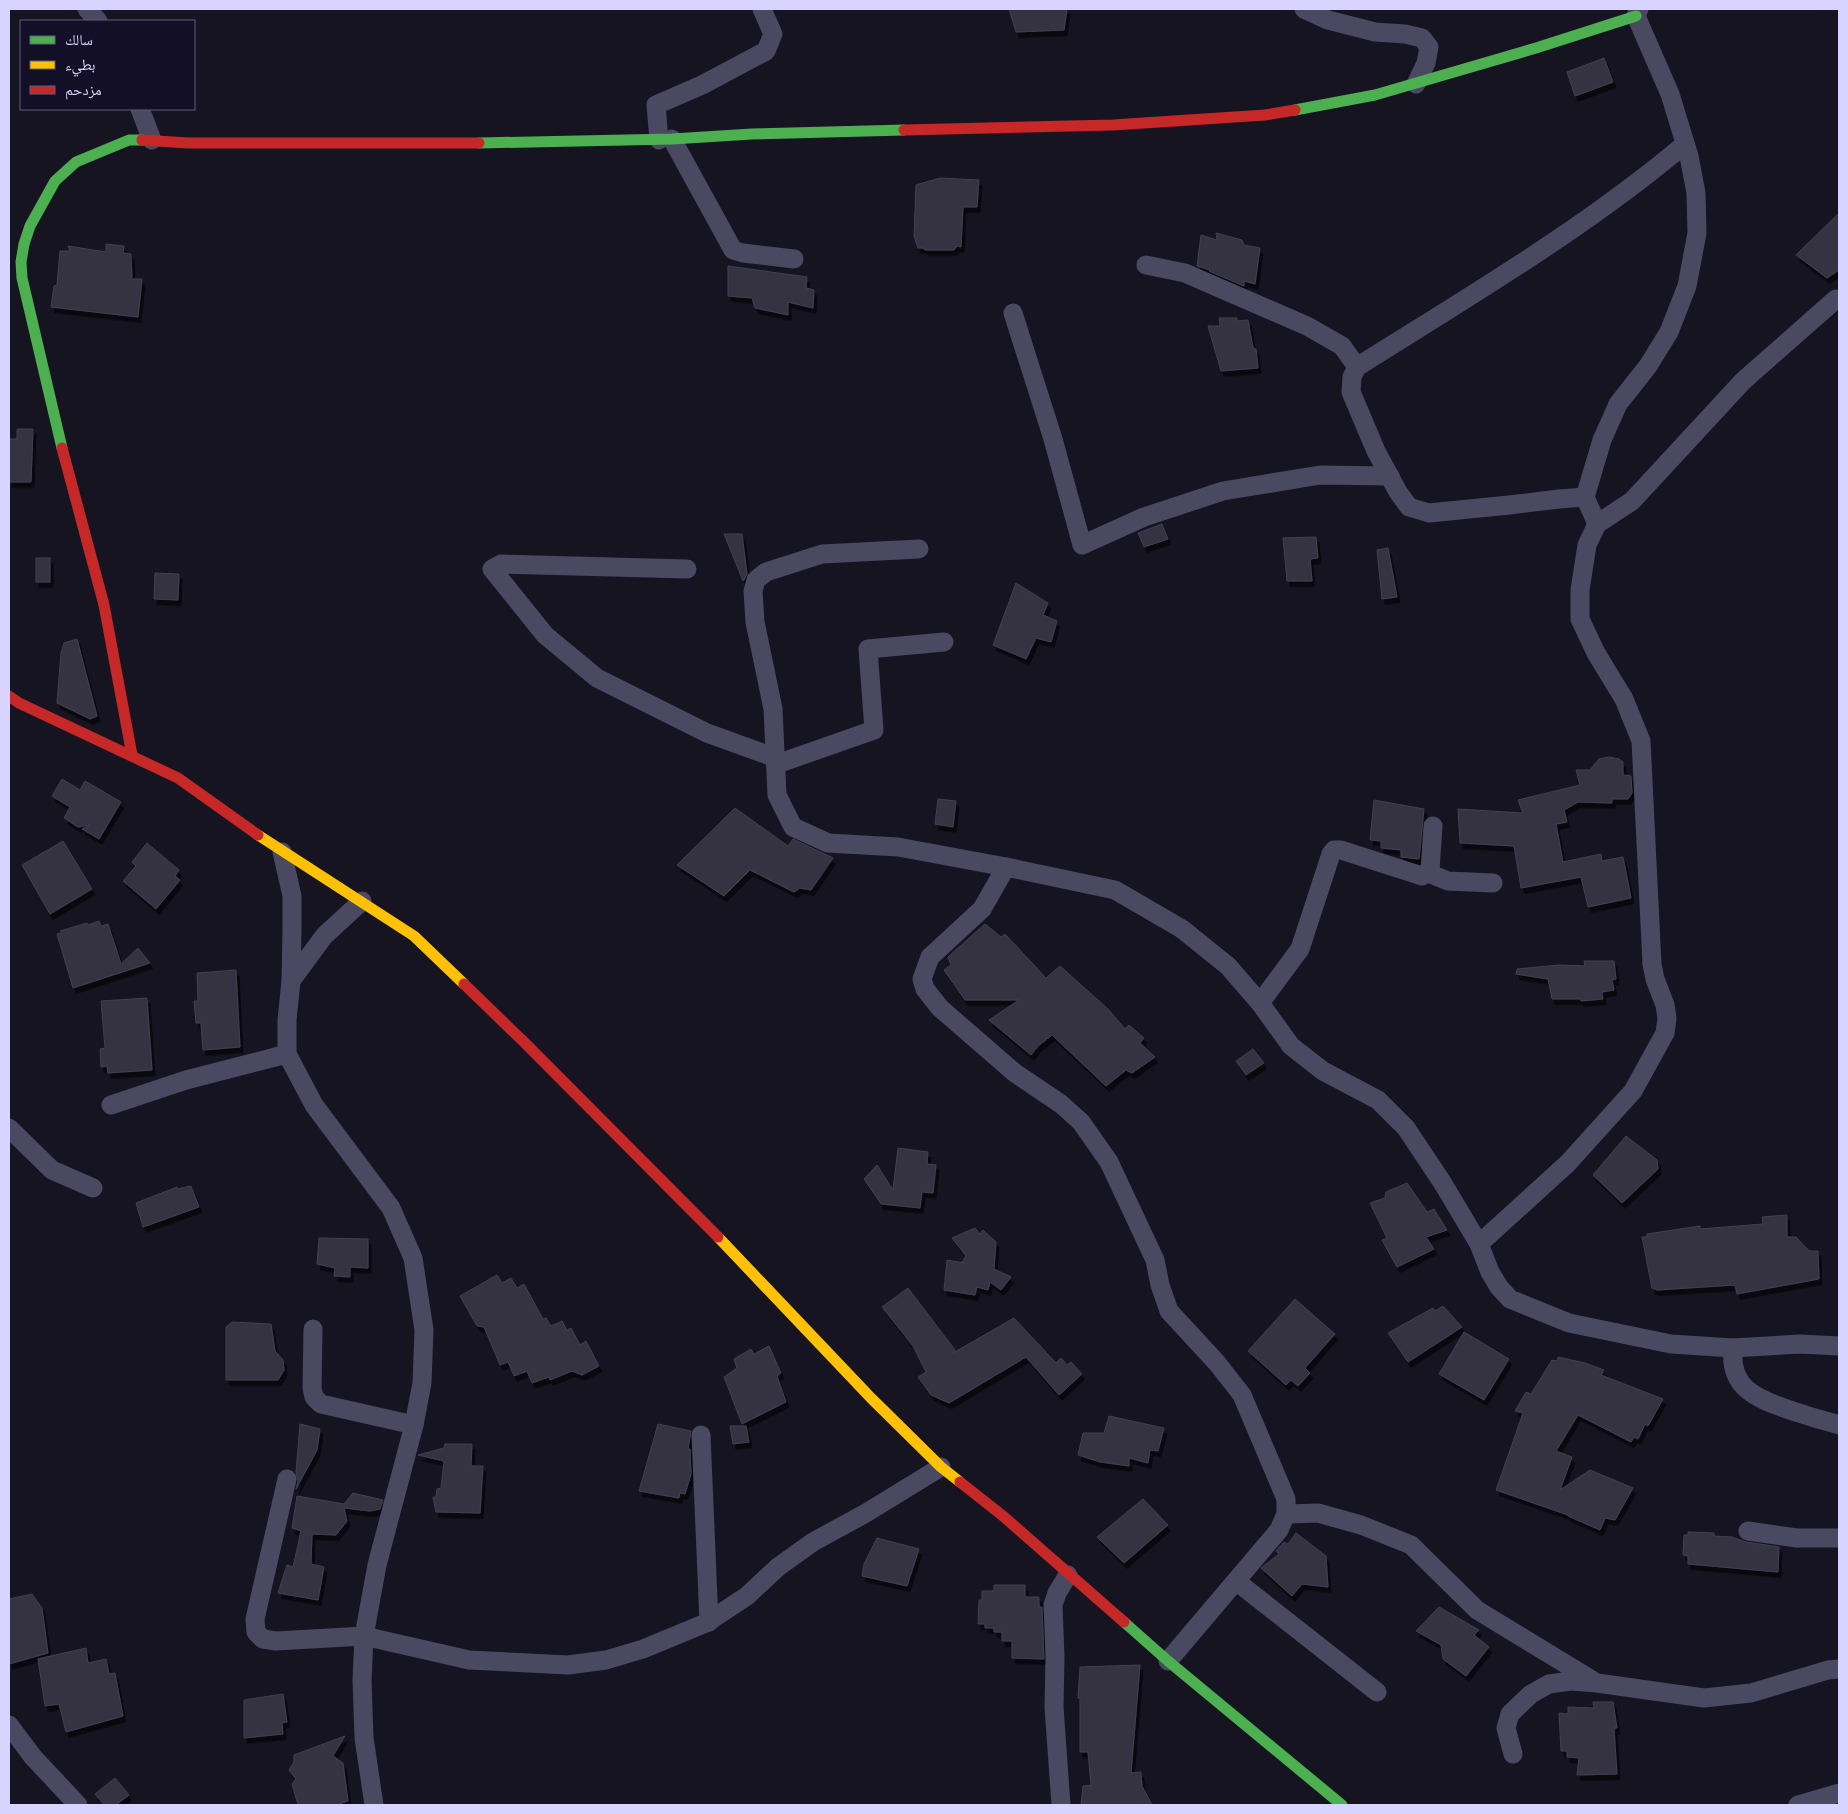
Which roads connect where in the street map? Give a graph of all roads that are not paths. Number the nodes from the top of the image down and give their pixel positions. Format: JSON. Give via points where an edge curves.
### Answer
{"nodes":[{"id":1,"x":87,"y":9,"type":"edge"},
{"id":2,"x":762,"y":9,"type":"edge"},
{"id":3,"x":1304,"y":9,"type":"edge"},
{"id":4,"x":1637,"y":12,"type":"edge"},
{"id":5,"x":97,"y":20,"type":"edge"},
{"id":6,"x":1416,"y":84,"type":"junction"},
{"id":7,"x":140,"y":110,"type":"edge"},
{"id":8,"x":152,"y":140,"type":"junction"},
{"id":9,"x":666,"y":140,"type":"junction"},
{"id":10,"x":1685,"y":144,"type":"junction"},
{"id":11,"x":794,"y":259,"type":"dead end"},
{"id":12,"x":1146,"y":265,"type":"dead end"},
{"id":13,"x":1836,"y":299,"type":"dead end"},
{"id":14,"x":1013,"y":313,"type":"dead end"},
{"id":15,"x":1357,"y":368,"type":"junction"},
{"id":16,"x":1390,"y":476,"type":"junction"},
{"id":17,"x":1585,"y":497,"type":"junction"},
{"id":18,"x":1597,"y":524,"type":"junction"},
{"id":19,"x":918,"y":549,"type":"dead end"},
{"id":20,"x":688,"y":569,"type":"dead end"},
{"id":21,"x":944,"y":642,"type":"dead end"},
{"id":22,"x":9,"y":696,"type":"edge"},
{"id":23,"x":132,"y":755,"type":"junction"},
{"id":24,"x":776,"y":761,"type":"junction"},
{"id":25,"x":1433,"y":826,"type":"dead end"},
{"id":26,"x":282,"y":852,"type":"junction"},
{"id":27,"x":1006,"y":866,"type":"junction"},
{"id":28,"x":1428,"y":873,"type":"junction"},
{"id":29,"x":1493,"y":883,"type":"dead end"},
{"id":30,"x":362,"y":901,"type":"junction"},
{"id":31,"x":291,"y":981,"type":"junction"},
{"id":32,"x":1260,"y":1003,"type":"junction"},
{"id":33,"x":287,"y":1054,"type":"junction"},
{"id":34,"x":111,"y":1105,"type":"dead end"},
{"id":35,"x":9,"y":1128,"type":"edge"},
{"id":36,"x":93,"y":1188,"type":"dead end"},
{"id":37,"x":1479,"y":1244,"type":"junction"},
{"id":38,"x":313,"y":1329,"type":"dead end"},
{"id":39,"x":1839,"y":1346,"type":"edge"},
{"id":40,"x":1733,"y":1348,"type":"junction"},
{"id":41,"x":414,"y":1425,"type":"junction"},
{"id":42,"x":1839,"y":1426,"type":"edge"},
{"id":43,"x":701,"y":1436,"type":"dead end"},
{"id":44,"x":941,"y":1467,"type":"junction"},
{"id":45,"x":287,"y":1479,"type":"dead end"},
{"id":46,"x":1286,"y":1514,"type":"junction"},
{"id":47,"x":1748,"y":1531,"type":"dead end"},
{"id":48,"x":1839,"y":1538,"type":"edge"},
{"id":49,"x":1068,"y":1575,"type":"junction"},
{"id":50,"x":1236,"y":1581,"type":"junction"},
{"id":51,"x":709,"y":1622,"type":"junction"},
{"id":52,"x":364,"y":1636,"type":"junction"},
{"id":53,"x":1168,"y":1661,"type":"junction"},
{"id":54,"x":1839,"y":1669,"type":"edge"},
{"id":55,"x":1597,"y":1683,"type":"junction"},
{"id":56,"x":1377,"y":1692,"type":"dead end"},
{"id":57,"x":9,"y":1725,"type":"edge"},
{"id":58,"x":1512,"y":1754,"type":"dead end"},
{"id":59,"x":1839,"y":1793,"type":"edge"},
{"id":60,"x":78,"y":1805,"type":"edge"},
{"id":61,"x":374,"y":1805,"type":"edge"},
{"id":62,"x":1061,"y":1805,"type":"edge"},
{"id":63,"x":1342,"y":1805,"type":"edge"},
{"id":64,"x":1798,"y":1805,"type":"edge"}],
"edges":[{"from":1,"to":5,"type":"street"},
{"from":2,"to":9,"type":"street","via":[[773,34],[766,51],[656,105]]},
{"from":3,"to":6,"type":"street","via":[[1328,20],[1375,32],[1422,38],[1429,47],[1426,64]]},
{"from":4,"to":6,"type":"street"},
{"from":4,"to":10,"type":"street","via":[[1670,94]]},
{"from":6,"to":9,"type":"street","via":[[1375,95],[1265,115],[1113,124],[752,134]]},
{"from":7,"to":8,"type":"street"},
{"from":8,"to":9,"type":"street","via":[[440,144]]},
{"from":8,"to":23,"type":"street","via":[[129,140],[102,150],[76,162],[55,181],[30,226],[21,262],[62,447],[104,605]]},
{"from":9,"to":11,"type":"street","via":[[733,250]]},
{"from":10,"to":15,"type":"street","via":[[1612,202],[1548,246]]},
{"from":10,"to":17,"type":"street","via":[[1696,193],[1697,232],[1687,286],[1669,332],[1648,366],[1618,404],[1602,440]]},
{"from":12,"to":15,"type":"street","via":[[1185,274],[1307,326],[1342,346]]},
{"from":13,"to":18,"type":"street","via":[[1743,381],[1632,500]]},
{"from":14,"to":16,"type":"street","via":[[1082,545],[1144,517],[1223,491],[1320,475]]},
{"from":15,"to":16,"type":"street","via":[[1352,377],[1351,392]]},
{"from":16,"to":17,"type":"street","via":[[1409,507],[1429,513]]},
{"from":17,"to":18,"type":"street"},
{"from":18,"to":37,"type":"street","via":[[1587,545],[1580,590],[1580,619],[1624,699],[1641,741],[1652,964],[1666,1005],[1665,1033],[1633,1092],[1568,1163]]},
{"from":19,"to":24,"type":"street","via":[[822,554],[766,572],[756,580],[753,591],[755,622],[773,709]]},
{"from":20,"to":24,"type":"street","via":[[501,564],[492,569],[545,635],[597,678],[707,732]]},
{"from":21,"to":24,"type":"street","via":[[868,649],[874,730]]},
{"from":22,"to":23,"type":"street"},
{"from":23,"to":26,"type":"street","via":[[178,778]]},
{"from":24,"to":27,"type":"street","via":[[777,795],[793,828],[828,843],[898,847]]},
{"from":25,"to":28,"type":"street"},
{"from":26,"to":30,"type":"street"},
{"from":26,"to":31,"type":"street","via":[[292,896]]},
{"from":27,"to":32,"type":"street","via":[[1115,890],[1182,929],[1228,966]]},
{"from":27,"to":46,"type":"street","via":[[982,909],[930,956],[922,979],[924,989],[940,1008],[1015,1072],[1081,1122],[1109,1162],[1155,1260],[1169,1311],[1217,1363],[1242,1396],[1286,1499]]},
{"from":28,"to":29,"type":"street","via":[[1448,882]]},
{"from":28,"to":32,"type":"street","via":[[1422,876],[1334,850],[1300,949]]},
{"from":30,"to":31,"type":"street","via":[[324,936]]},
{"from":30,"to":44,"type":"street","via":[[414,936],[525,1043],[730,1248],[871,1398]]},
{"from":31,"to":33,"type":"street","via":[[286,1020]]},
{"from":32,"to":37,"type":"street","via":[[1291,1046],[1323,1071],[1378,1100],[1406,1128]]},
{"from":33,"to":34,"type":"street","via":[[186,1080]]},
{"from":33,"to":41,"type":"street","via":[[314,1105],[391,1208],[413,1258],[424,1330],[422,1383]]},
{"from":35,"to":36,"type":"street","via":[[52,1170]]},
{"from":37,"to":40,"type":"street","via":[[1499,1288],[1510,1299],[1535,1310],[1570,1322],[1671,1344]]},
{"from":38,"to":41,"type":"street","via":[[314,1397],[322,1404]]},
{"from":39,"to":40,"type":"street","via":[[1800,1344]]},
{"from":40,"to":42,"type":"street","via":[[1735,1372],[1748,1391],[1762,1400]]},
{"from":41,"to":52,"type":"street","via":[[377,1565]]},
{"from":43,"to":51,"type":"street"},
{"from":44,"to":49,"type":"street","via":[[1003,1516]]},
{"from":44,"to":51,"type":"street","via":[[813,1542],[778,1567],[747,1596]]},
{"from":45,"to":52,"type":"street","via":[[255,1619],[256,1632],[263,1639],[276,1641]]},
{"from":46,"to":50,"type":"street","via":[[1279,1530]]},
{"from":46,"to":55,"type":"street","via":[[1318,1513],[1361,1525],[1411,1545],[1477,1610]]},
{"from":47,"to":48,"type":"street","via":[[1797,1538]]},
{"from":49,"to":53,"type":"street"},
{"from":49,"to":62,"type":"street","via":[[1056,1593],[1053,1605],[1054,1707]]},
{"from":50,"to":53,"type":"street"},
{"from":50,"to":56,"type":"street"},
{"from":51,"to":52,"type":"street","via":[[606,1660],[568,1665],[469,1660]]},
{"from":52,"to":61,"type":"street","via":[[364,1738]]},
{"from":53,"to":63,"type":"street"},
{"from":54,"to":55,"type":"street","via":[[1751,1693],[1704,1698]]},
{"from":55,"to":58,"type":"street","via":[[1571,1681],[1549,1684],[1531,1694],[1510,1714],[1506,1728]]},
{"from":57,"to":60,"type":"street","via":[[33,1757]]},
{"from":59,"to":64,"type":"street"}]}
